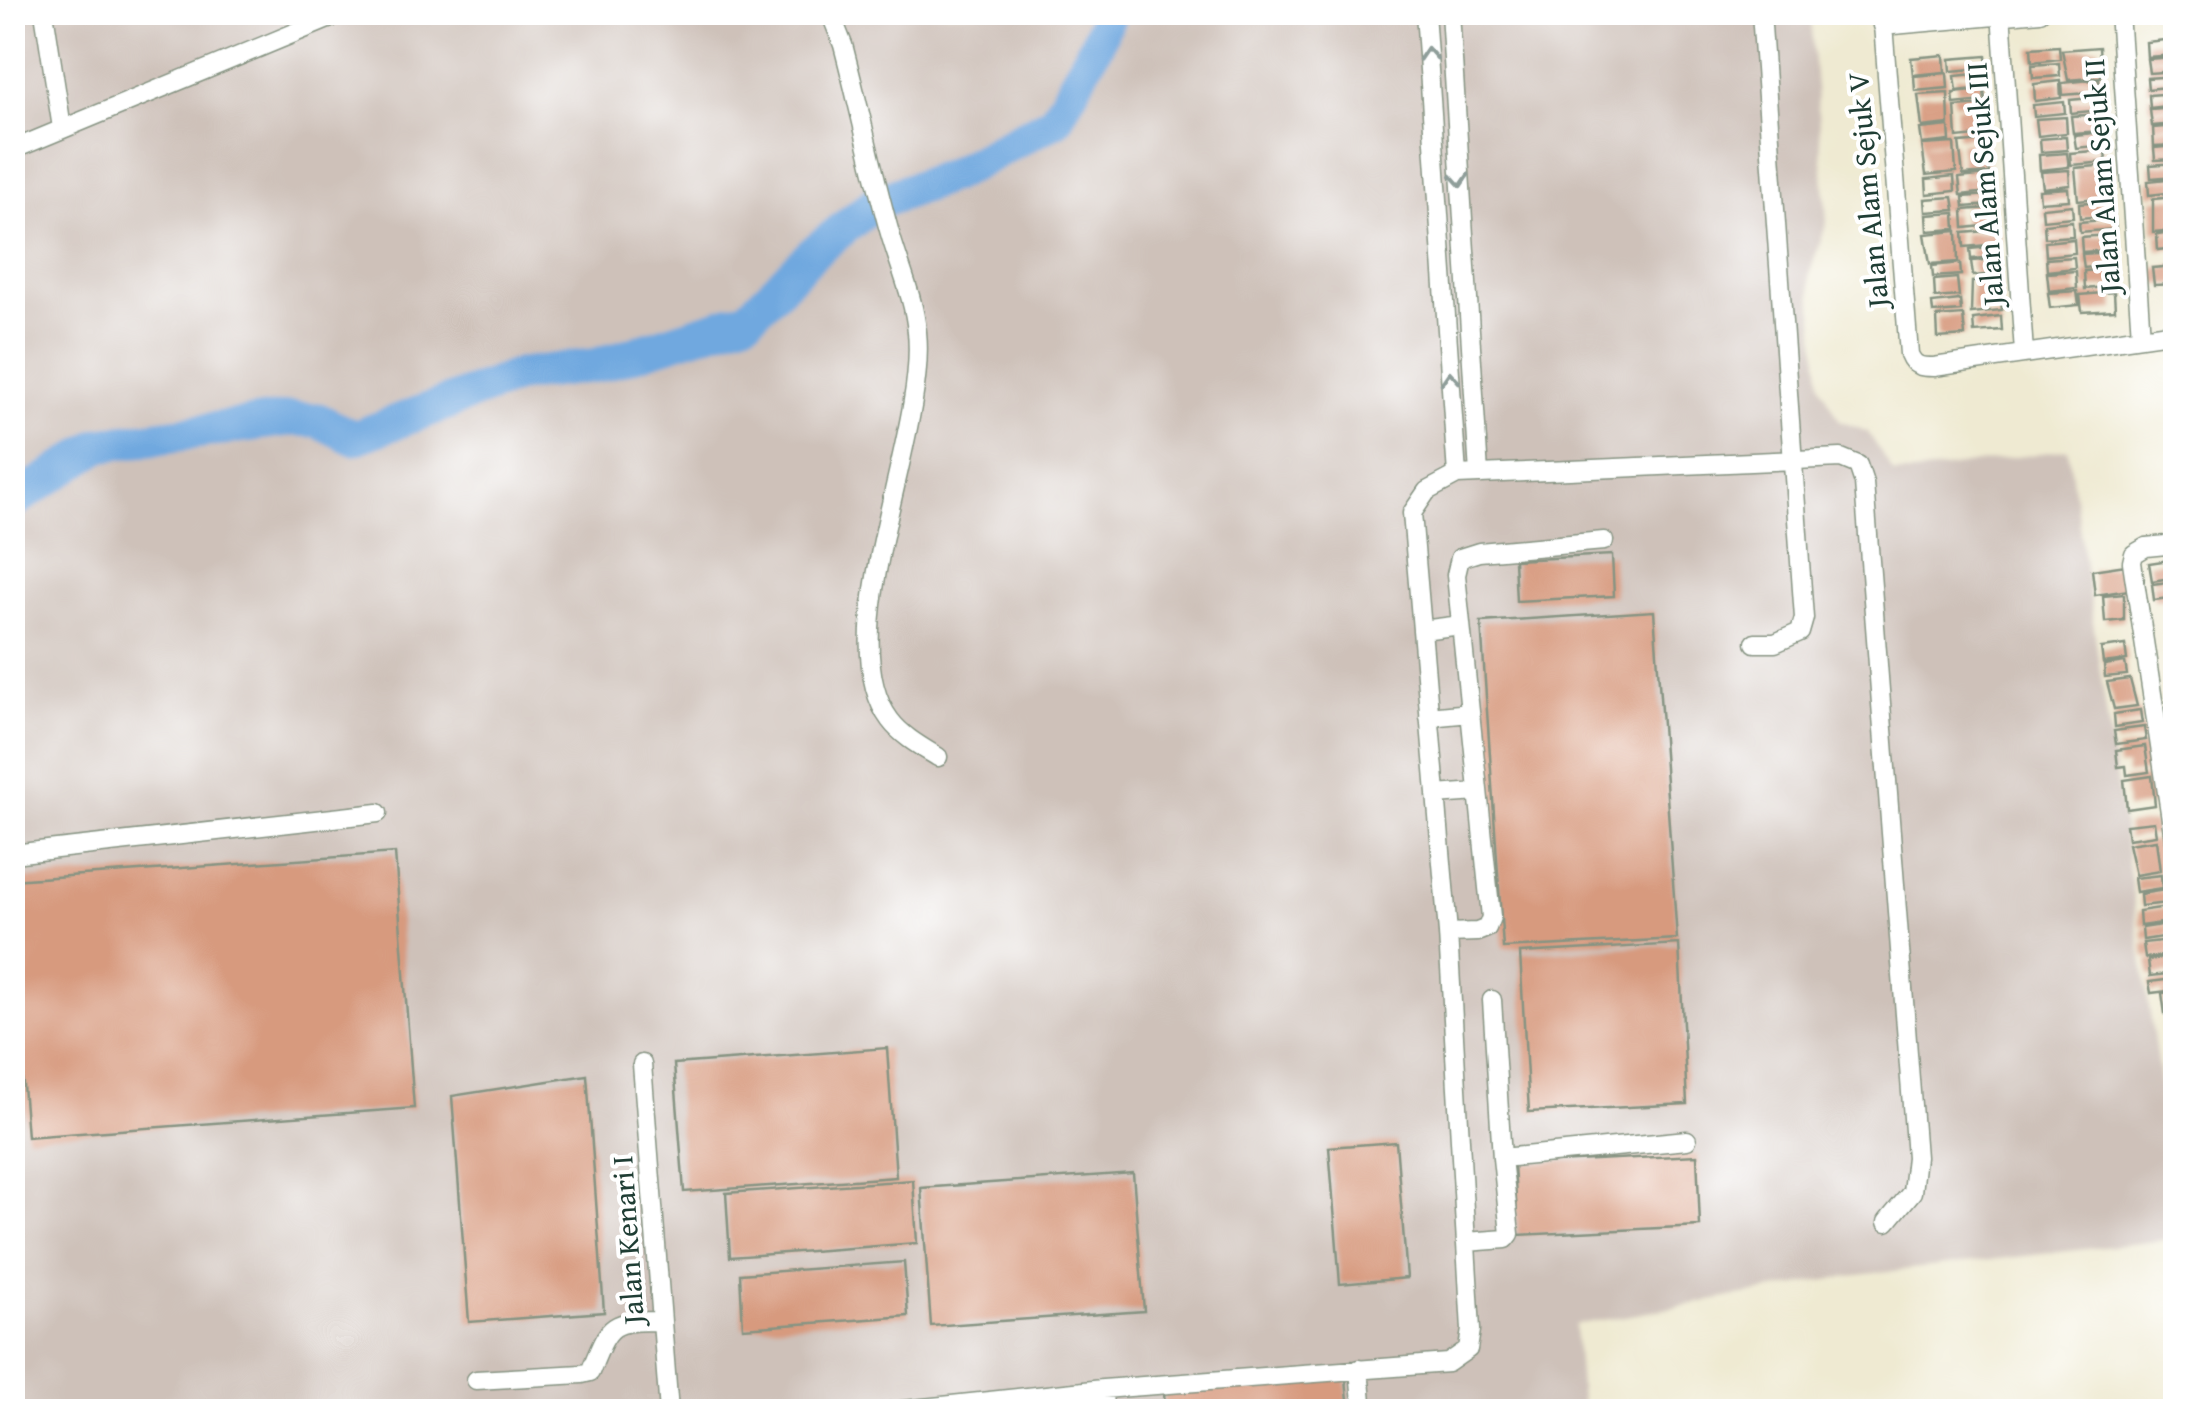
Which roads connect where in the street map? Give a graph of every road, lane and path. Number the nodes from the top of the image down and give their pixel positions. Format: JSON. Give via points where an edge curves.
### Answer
{"nodes":[{"id":1,"x":44,"y":12,"type":"edge"},
{"id":2,"x":345,"y":12,"type":"edge"},
{"id":3,"x":830,"y":12,"type":"edge"},
{"id":4,"x":1426,"y":12,"type":"edge"},
{"id":5,"x":1450,"y":12,"type":"edge"},
{"id":6,"x":1761,"y":12,"type":"edge"},
{"id":7,"x":2040,"y":12,"type":"edge"},
{"id":8,"x":2118,"y":12,"type":"edge"},
{"id":9,"x":2001,"y":14,"type":"edge"},
{"id":10,"x":1882,"y":19,"type":"edge"},
{"id":11,"x":62,"y":128,"type":"junction"},
{"id":12,"x":12,"y":150,"type":"edge"},
{"id":13,"x":2176,"y":332,"type":"edge"},
{"id":14,"x":2141,"y":337,"type":"junction"},
{"id":15,"x":2024,"y":353,"type":"junction"},
{"id":16,"x":1794,"y":460,"type":"junction"},
{"id":17,"x":1479,"y":474,"type":"junction"},
{"id":18,"x":1457,"y":475,"type":"junction"},
{"id":19,"x":1604,"y":541,"type":"dead end"},
{"id":20,"x":2176,"y":544,"type":"edge"},
{"id":21,"x":1461,"y":626,"type":"junction"},
{"id":22,"x":1422,"y":630,"type":"junction"},
{"id":23,"x":1755,"y":643,"type":"dead end"},
{"id":24,"x":1470,"y":713,"type":"junction"},
{"id":25,"x":1430,"y":717,"type":"junction"},
{"id":26,"x":938,"y":756,"type":"dead end"},
{"id":27,"x":1478,"y":792,"type":"junction"},
{"id":28,"x":1436,"y":795,"type":"junction"},
{"id":29,"x":2172,"y":806,"type":"edge"},
{"id":30,"x":378,"y":812,"type":"dead end"},
{"id":31,"x":2176,"y":852,"type":"edge"},
{"id":32,"x":12,"y":854,"type":"edge"},
{"id":33,"x":1448,"y":933,"type":"junction"},
{"id":34,"x":1492,"y":1000,"type":"dead end"},
{"id":35,"x":642,"y":1064,"type":"dead end"},
{"id":36,"x":1687,"y":1140,"type":"dead end"},
{"id":37,"x":1502,"y":1158,"type":"junction"},
{"id":38,"x":1887,"y":1222,"type":"dead end"},
{"id":39,"x":1466,"y":1242,"type":"junction"},
{"id":40,"x":662,"y":1321,"type":"junction"},
{"id":41,"x":1359,"y":1370,"type":"junction"},
{"id":42,"x":476,"y":1380,"type":"dead end"},
{"id":43,"x":1102,"y":1389,"type":"junction"},
{"id":44,"x":669,"y":1412,"type":"edge"},
{"id":45,"x":885,"y":1412,"type":"edge"},
{"id":46,"x":1104,"y":1412,"type":"edge"},
{"id":47,"x":1368,"y":1412,"type":"edge"}],
"edges":[{"from":1,"to":11,"type":"street"},
{"from":2,"to":11,"type":"street"},
{"from":3,"to":26,"type":"street","via":[[917,332],[916,390],[877,576],[868,654],[890,720]]},
{"from":18,"to":4,"type":"street","one_way":true},
{"from":5,"to":17,"type":"street","one_way":true},
{"from":6,"to":16,"type":"street"},
{"from":7,"to":9,"type":"street"},
{"from":8,"to":14,"type":"street","name":"Jalan Alam Sejuk II"},
{"from":9,"to":10,"type":"street"},
{"from":9,"to":15,"type":"street","name":"Jalan Alam Sejuk III"},
{"from":10,"to":15,"type":"street","name":"Jalan Alam Sejuk V","via":[[1908,354],[1920,366],[1934,366]]},
{"from":11,"to":12,"type":"street"},
{"from":13,"to":14,"type":"street"},
{"from":14,"to":15,"type":"street"},
{"from":16,"to":17,"type":"street"},
{"from":16,"to":23,"type":"street","via":[[1804,618],[1800,632],[1788,639]]},
{"from":16,"to":38,"type":"street","via":[[1841,458],[1858,465],[1864,483],[1916,1157],[1912,1192]]},
{"from":17,"to":18,"type":"street"},
{"from":18,"to":22,"type":"street","via":[[1427,491],[1412,513]]},
{"from":19,"to":21,"type":"street","via":[[1460,558]]},
{"from":20,"to":29,"type":"street","via":[[2134,554],[2132,573]]},
{"from":21,"to":22,"type":"street"},
{"from":21,"to":24,"type":"street"},
{"from":22,"to":25,"type":"street"},
{"from":24,"to":25,"type":"street"},
{"from":24,"to":27,"type":"street"},
{"from":25,"to":28,"type":"street"},
{"from":27,"to":28,"type":"street"},
{"from":27,"to":33,"type":"street","via":[[1491,918],[1477,932]]},
{"from":28,"to":33,"type":"street"},
{"from":29,"to":31,"type":"street"},
{"from":30,"to":32,"type":"street"},
{"from":33,"to":39,"type":"street"},
{"from":34,"to":37,"type":"street"},
{"from":35,"to":40,"type":"street","name":"Jalan Kenari I"},
{"from":36,"to":37,"type":"street"},
{"from":37,"to":39,"type":"street","via":[[1510,1234]]},
{"from":39,"to":41,"type":"street","via":[[1468,1349],[1448,1363]]},
{"from":40,"to":42,"type":"street","via":[[617,1324],[590,1372]]},
{"from":40,"to":44,"type":"street","name":"Jalan Kenari I"},
{"from":41,"to":43,"type":"street"},
{"from":41,"to":47,"type":"street"},
{"from":43,"to":45,"type":"street"},
{"from":43,"to":46,"type":"street"}]}
